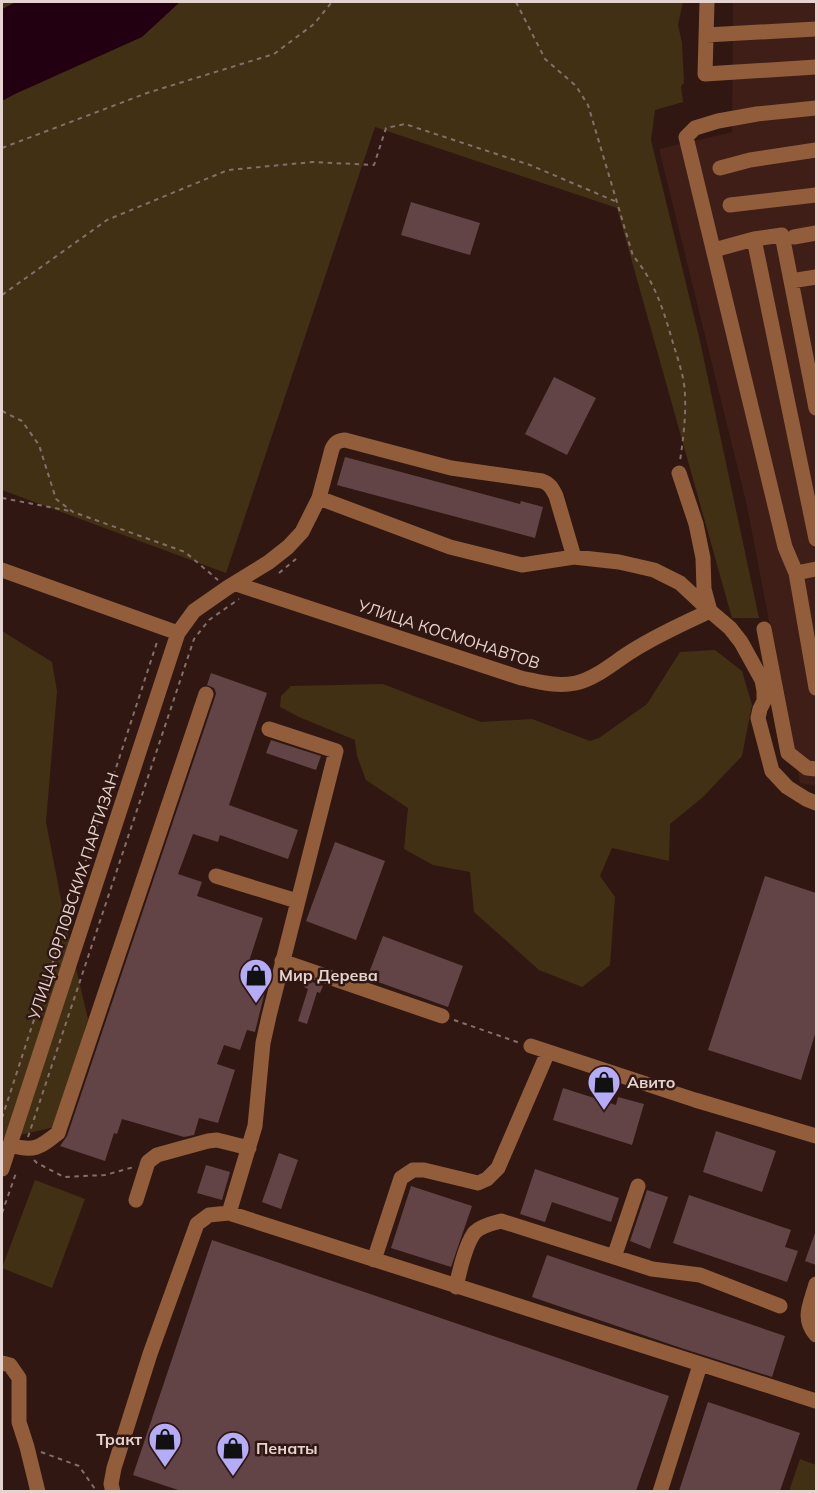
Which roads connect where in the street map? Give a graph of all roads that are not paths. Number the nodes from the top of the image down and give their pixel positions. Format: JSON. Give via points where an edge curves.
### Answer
{"nodes":[{"id":1,"x":707,"y":2,"type":"edge"},
{"id":2,"x":816,"y":29,"type":"edge"},
{"id":3,"x":706,"y":35,"type":"junction"},
{"id":4,"x":816,"y":67,"type":"edge"},
{"id":5,"x":816,"y":108,"type":"edge"},
{"id":6,"x":816,"y":150,"type":"edge"},
{"id":7,"x":720,"y":168,"type":"dead end"},
{"id":8,"x":816,"y":195,"type":"edge"},
{"id":9,"x":730,"y":206,"type":"dead end"},
{"id":10,"x":816,"y":233,"type":"edge"},
{"id":11,"x":794,"y":237,"type":"dead end"},
{"id":12,"x":754,"y":239,"type":"junction"},
{"id":13,"x":714,"y":250,"type":"junction"},
{"id":14,"x":816,"y":277,"type":"edge"},
{"id":15,"x":791,"y":282,"type":"junction"},
{"id":16,"x":816,"y":408,"type":"edge"},
{"id":17,"x":679,"y":473,"type":"road end"},
{"id":18,"x":319,"y":498,"type":"junction"},
{"id":19,"x":816,"y":539,"type":"edge"},
{"id":20,"x":574,"y":557,"type":"junction"},
{"id":21,"x":816,"y":569,"type":"edge"},
{"id":22,"x":2,"y":570,"type":"edge"},
{"id":23,"x":796,"y":573,"type":"junction"},
{"id":24,"x":231,"y":586,"type":"junction"},
{"id":25,"x":710,"y":611,"type":"junction"},
{"id":26,"x":764,"y":629,"type":"dead end"},
{"id":27,"x":178,"y":633,"type":"junction"},
{"id":28,"x":816,"y":688,"type":"edge"},
{"id":29,"x":206,"y":694,"type":"dead end"},
{"id":30,"x":269,"y":729,"type":"dead end"},
{"id":31,"x":816,"y":769,"type":"edge"},
{"id":32,"x":816,"y":802,"type":"edge"},
{"id":33,"x":216,"y":876,"type":"dead end"},
{"id":34,"x":297,"y":901,"type":"junction"},
{"id":35,"x":282,"y":961,"type":"junction"},
{"id":36,"x":442,"y":1016,"type":"road end"},
{"id":37,"x":531,"y":1046,"type":"road end"},
{"id":38,"x":548,"y":1052,"type":"junction"},
{"id":39,"x":816,"y":1136,"type":"edge"},
{"id":40,"x":17,"y":1147,"type":"junction"},
{"id":41,"x":249,"y":1148,"type":"junction"},
{"id":42,"x":6,"y":1168,"type":"edge"},
{"id":43,"x":638,"y":1186,"type":"dead end"},
{"id":44,"x":136,"y":1200,"type":"dead end"},
{"id":45,"x":229,"y":1214,"type":"junction"},
{"id":46,"x":614,"y":1257,"type":"junction"},
{"id":47,"x":374,"y":1260,"type":"junction"},
{"id":48,"x":816,"y":1284,"type":"edge"},
{"id":49,"x":456,"y":1287,"type":"junction"},
{"id":50,"x":780,"y":1306,"type":"dead end"},
{"id":51,"x":816,"y":1335,"type":"edge"},
{"id":52,"x":2,"y":1363,"type":"edge"},
{"id":53,"x":700,"y":1365,"type":"junction"},
{"id":54,"x":816,"y":1401,"type":"edge"},
{"id":55,"x":38,"y":1491,"type":"edge"},
{"id":56,"x":113,"y":1491,"type":"edge"},
{"id":57,"x":660,"y":1491,"type":"edge"}],
"edges":[{"from":1,"to":3,"type":"street"},
{"from":2,"to":3,"type":"street"},
{"from":3,"to":4,"type":"street","via":[[705,74]]},
{"from":5,"to":13,"type":"street","via":[[718,121],[694,128],[686,137]]},
{"from":6,"to":7,"type":"street"},
{"from":8,"to":9,"type":"street"},
{"from":10,"to":11,"type":"street"},
{"from":12,"to":13,"type":"street"},
{"from":12,"to":15,"type":"street","via":[[782,235]]},
{"from":12,"to":19,"type":"street"},
{"from":13,"to":23,"type":"street","via":[[785,547]]},
{"from":14,"to":15,"type":"street"},
{"from":15,"to":16,"type":"street"},
{"from":17,"to":25,"type":"street","via":[[696,524]]},
{"from":18,"to":20,"type":"street","via":[[450,547],[522,565]]},
{"from":18,"to":20,"type":"street","name":"УЛИЦА ОРЛОВСКИХ ПАРТИЗАН","via":[[332,448],[345,440],[451,468],[542,481],[548,483],[556,496]]},
{"from":18,"to":24,"type":"street","name":"УЛИЦА ОРЛОВСКИХ ПАРТИЗАН","via":[[302,532],[288,547]]},
{"from":20,"to":25,"type":"street","via":[[654,570],[680,584]]},
{"from":21,"to":23,"type":"street"},
{"from":22,"to":27,"type":"street"},
{"from":23,"to":28,"type":"street"},
{"from":24,"to":25,"type":"street","name":"УЛИЦА КОСМОНАВТОВ","via":[[252,589],[522,678],[554,685],[578,682],[600,673],[660,635]]},
{"from":24,"to":27,"type":"street","name":"УЛИЦА ОРЛОВСКИХ ПАРТИЗАН","via":[[194,611]]},
{"from":25,"to":32,"type":"street","via":[[730,628],[762,680],[764,701],[758,718],[772,771],[787,788]]},
{"from":26,"to":31,"type":"street","via":[[788,753],[807,768]]},
{"from":27,"to":40,"type":"street","name":"УЛИЦА ОРЛОВСКИХ ПАРТИЗАН"},
{"from":29,"to":40,"type":"street","via":[[58,1133],[44,1144]]},
{"from":30,"to":34,"type":"street","via":[[336,751]]},
{"from":33,"to":34,"type":"street"},
{"from":34,"to":35,"type":"street"},
{"from":35,"to":36,"type":"street"},
{"from":35,"to":41,"type":"street","via":[[263,1043],[255,1126]]},
{"from":37,"to":38,"type":"street"},
{"from":38,"to":39,"type":"street"},
{"from":38,"to":47,"type":"street","via":[[498,1168],[478,1183],[424,1170],[413,1170],[401,1178]]},
{"from":40,"to":42,"type":"street","name":"УЛИЦА ОРЛОВСКИХ ПАРТИЗАН"},
{"from":41,"to":44,"type":"street","via":[[217,1140],[157,1155],[148,1162]]},
{"from":41,"to":45,"type":"street"},
{"from":43,"to":46,"type":"street"},
{"from":45,"to":47,"type":"street"},
{"from":45,"to":56,"type":"street","via":[[209,1215],[197,1224],[114,1468]]},
{"from":46,"to":49,"type":"street","via":[[501,1221],[476,1232]]},
{"from":46,"to":50,"type":"street","via":[[652,1269],[700,1275]]},
{"from":47,"to":49,"type":"street"},
{"from":48,"to":51,"type":"street","via":[[807,1315]]},
{"from":49,"to":53,"type":"street"},
{"from":52,"to":55,"type":"street","via":[[10,1365],[19,1378],[19,1422]]},
{"from":53,"to":54,"type":"street"},
{"from":53,"to":57,"type":"street"}]}
